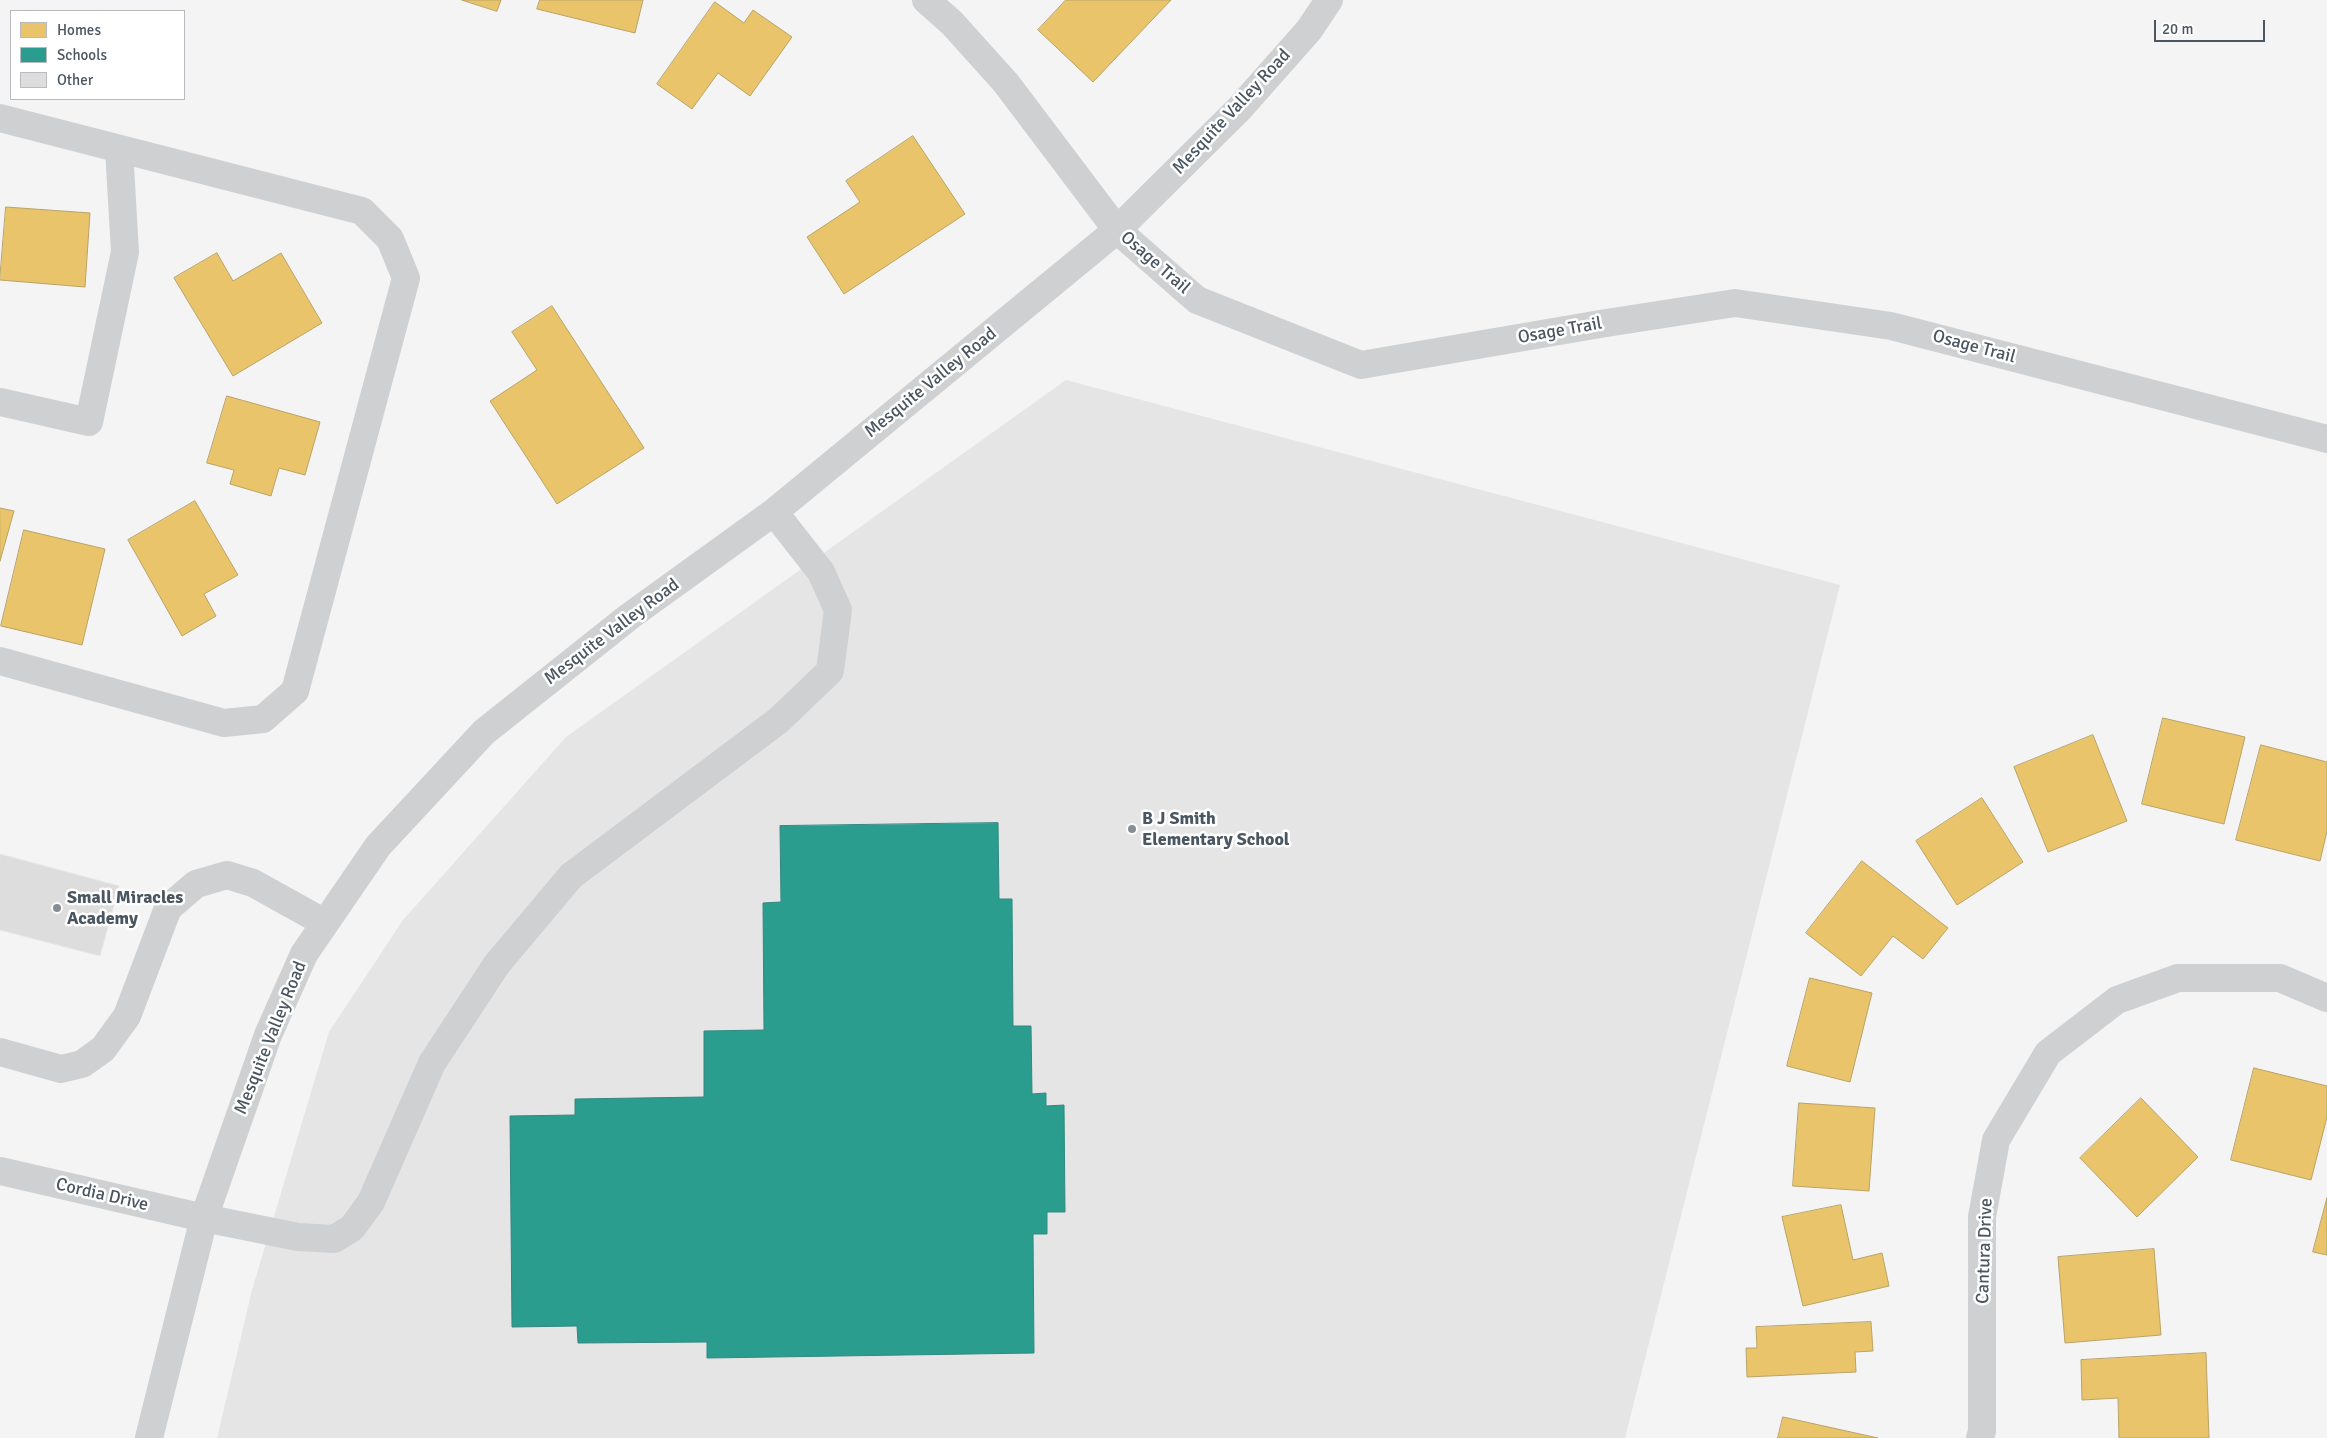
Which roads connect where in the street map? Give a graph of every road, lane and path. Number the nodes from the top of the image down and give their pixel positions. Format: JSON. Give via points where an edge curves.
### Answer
{"nodes":[{"id":1,"x":926,"y":0,"type":"edge"},
{"id":2,"x":1329,"y":0,"type":"edge"},
{"id":3,"x":0,"y":118,"type":"edge"},
{"id":4,"x":118,"y":149,"type":"junction"},
{"id":5,"x":1117,"y":230,"type":"junction"},
{"id":6,"x":0,"y":402,"type":"edge"},
{"id":7,"x":2327,"y":439,"type":"edge"},
{"id":8,"x":774,"y":512,"type":"junction"},
{"id":9,"x":0,"y":661,"type":"edge"},
{"id":10,"x":325,"y":923,"type":"junction"},
{"id":11,"x":2327,"y":998,"type":"edge"},
{"id":12,"x":0,"y":1052,"type":"edge"},
{"id":13,"x":0,"y":1171,"type":"edge"},
{"id":14,"x":204,"y":1218,"type":"junction"},
{"id":15,"x":149,"y":1438,"type":"edge"},
{"id":16,"x":1980,"y":1438,"type":"edge"}],
"edges":[{"from":1,"to":5,"type":"street","name":"Osage Trail","via":[[952,23],[1006,83]]},
{"from":2,"to":5,"type":"street","name":"Mesquite Valley Road","via":[[1309,30],[1240,108]]},
{"from":3,"to":4,"type":"street"},
{"from":4,"to":6,"type":"street","via":[[125,252],[89,422]]},
{"from":4,"to":9,"type":"street","via":[[362,211],[390,239],[406,278],[295,691],[263,719],[224,723]]},
{"from":5,"to":7,"type":"street","name":"Osage Trail","via":[[1197,300],[1361,365],[1735,304],[1891,326]]},
{"from":5,"to":8,"type":"street","name":"Mesquite Valley Road"},
{"from":8,"to":10,"type":"street","name":"Mesquite Valley Road","via":[[630,616],[484,732],[378,846]]},
{"from":8,"to":14,"type":"street","name":"Cordia Drive","via":[[821,572],[838,610],[830,671],[779,720],[572,876],[497,964],[432,1063],[371,1202],[352,1228],[334,1239],[298,1237]]},
{"from":10,"to":12,"type":"street","via":[[253,883],[227,875],[196,884],[168,908],[126,1016],[104,1049],[82,1064],[61,1069]]},
{"from":10,"to":14,"type":"street","name":"Mesquite Valley Road","via":[[304,954],[268,1035]]},
{"from":11,"to":16,"type":"street","name":"Cantura Drive","via":[[2280,978],[2178,978],[2117,1000],[2048,1053],[1996,1140],[1984,1207]]},
{"from":13,"to":14,"type":"street","name":"Cordia Drive"},
{"from":14,"to":15,"type":"street","name":"Mesquite Valley Road"}]}
